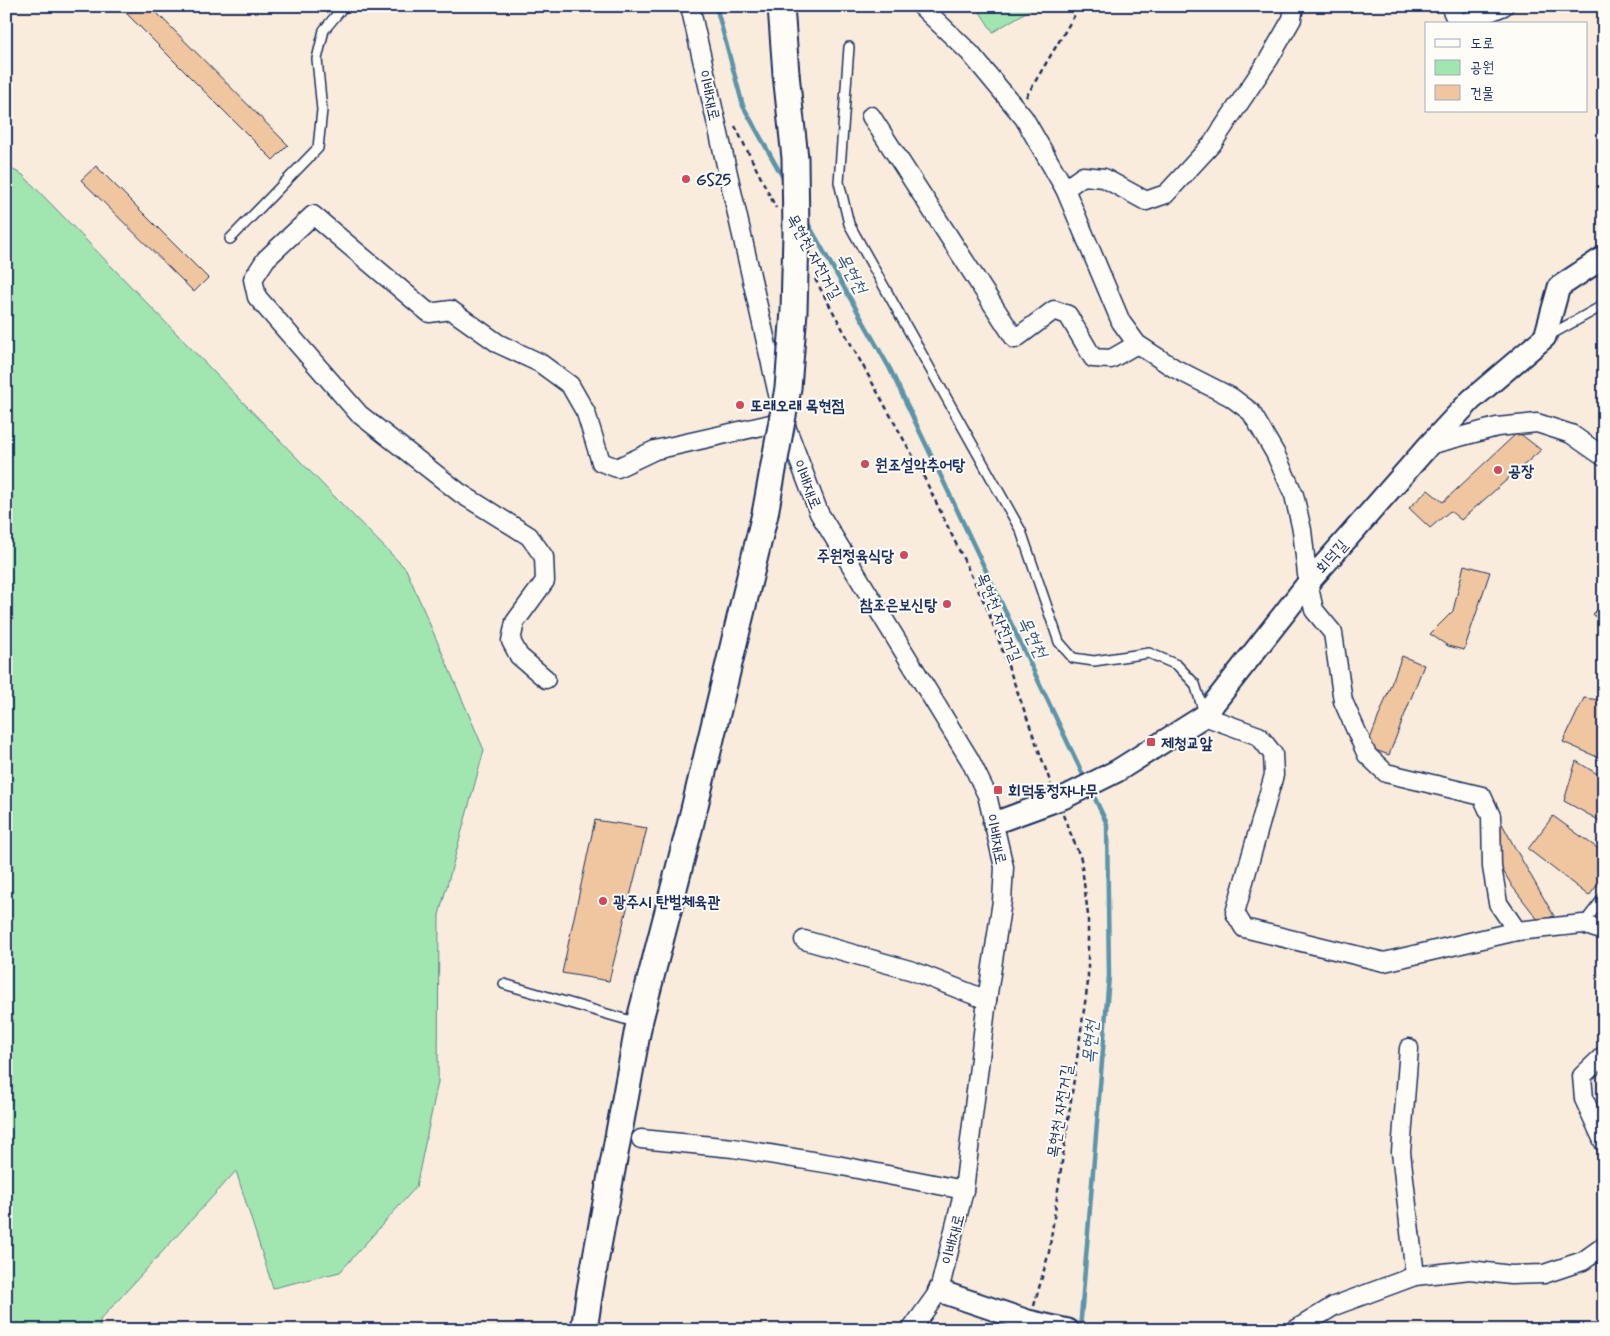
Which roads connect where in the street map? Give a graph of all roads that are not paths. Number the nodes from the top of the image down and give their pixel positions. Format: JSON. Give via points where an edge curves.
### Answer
{"nodes":[{"id":1,"x":344,"y":6,"type":"edge"},
{"id":2,"x":690,"y":6,"type":"edge"},
{"id":3,"x":782,"y":6,"type":"edge"},
{"id":4,"x":921,"y":6,"type":"edge"},
{"id":5,"x":1294,"y":6,"type":"edge"},
{"id":6,"x":1450,"y":6,"type":"edge"},
{"id":7,"x":1504,"y":6,"type":"edge"},
{"id":8,"x":1458,"y":22,"type":"edge"},
{"id":9,"x":1464,"y":22,"type":"edge"},
{"id":10,"x":849,"y":48,"type":"dead end"},
{"id":11,"x":870,"y":116,"type":"dead end"},
{"id":12,"x":1065,"y":189,"type":"junction"},
{"id":13,"x":230,"y":239,"type":"dead end"},
{"id":14,"x":1604,"y":257,"type":"edge"},
{"id":15,"x":1604,"y":304,"type":"edge"},
{"id":16,"x":1545,"y":337,"type":"junction"},
{"id":17,"x":1137,"y":344,"type":"junction"},
{"id":18,"x":784,"y":421,"type":"junction"},
{"id":19,"x":1429,"y":445,"type":"junction"},
{"id":20,"x":1604,"y":457,"type":"edge"},
{"id":21,"x":1308,"y":583,"type":"junction"},
{"id":22,"x":546,"y":679,"type":"dead end"},
{"id":23,"x":1204,"y":716,"type":"junction"},
{"id":24,"x":994,"y":822,"type":"junction"},
{"id":25,"x":1604,"y":897,"type":"edge"},
{"id":26,"x":1583,"y":924,"type":"junction"},
{"id":27,"x":1517,"y":931,"type":"junction"},
{"id":28,"x":1604,"y":931,"type":"edge"},
{"id":29,"x":804,"y":940,"type":"dead end"},
{"id":30,"x":504,"y":984,"type":"dead end"},
{"id":31,"x":987,"y":1000,"type":"junction"},
{"id":32,"x":639,"y":1023,"type":"junction"},
{"id":33,"x":1409,"y":1048,"type":"dead end"},
{"id":34,"x":1604,"y":1055,"type":"edge"},
{"id":35,"x":641,"y":1139,"type":"dead end"},
{"id":36,"x":1604,"y":1143,"type":"edge"},
{"id":37,"x":964,"y":1190,"type":"junction"},
{"id":38,"x":1604,"y":1246,"type":"edge"},
{"id":39,"x":1415,"y":1276,"type":"junction"},
{"id":40,"x":939,"y":1291,"type":"junction"},
{"id":41,"x":584,"y":1330,"type":"edge"},
{"id":42,"x":911,"y":1330,"type":"edge"},
{"id":43,"x":1068,"y":1330,"type":"edge"},
{"id":44,"x":1294,"y":1330,"type":"edge"}],
"edges":[{"from":1,"to":13,"type":"lane","via":[[324,30],[317,59],[322,110],[318,148]]},
{"from":2,"to":18,"type":"street","name":"이배재로"},
{"from":3,"to":32,"type":"main road","name":"이배재로","bridge":true,"via":[[796,158],[794,311],[788,388],[765,514]]},
{"from":4,"to":12,"type":"street","via":[[970,53],[1024,118]]},
{"from":5,"to":12,"type":"street","via":[[1292,19],[1212,144],[1166,194],[1146,201],[1104,178],[1083,176]]},
{"from":6,"to":8,"type":"street"},
{"from":7,"to":9,"type":"street"},
{"from":10,"to":23,"type":"lane","via":[[839,182],[849,224],[1021,531],[1060,642],[1073,658],[1094,661],[1149,653],[1177,665],[1195,684]]},
{"from":11,"to":17,"type":"street","via":[[1015,339],[1054,310],[1068,315],[1093,358],[1111,359]]},
{"from":12,"to":17,"type":"street","via":[[1121,322]]},
{"from":14,"to":16,"type":"street","via":[[1559,287]]},
{"from":15,"to":16,"type":"lane"},
{"from":16,"to":19,"type":"street","name":"회덕길","via":[[1471,400]]},
{"from":17,"to":21,"type":"street","via":[[1251,412],[1294,495]]},
{"from":18,"to":22,"type":"street","via":[[654,450],[617,468],[601,462],[586,413],[570,385],[540,363],[499,344],[451,310],[429,313],[313,216],[266,259],[253,279],[257,297],[359,414],[460,493],[529,536],[544,557],[545,581],[515,622],[511,641],[519,656]]},
{"from":18,"to":24,"type":"street","name":"이배재로","via":[[819,513],[970,760],[987,795]]},
{"from":19,"to":20,"type":"street","via":[[1497,427],[1537,423],[1571,434]]},
{"from":19,"to":21,"type":"street","name":"회덕길"},
{"from":21,"to":23,"type":"street","name":"회덕길"},
{"from":21,"to":27,"type":"street","via":[[1314,610],[1333,633],[1343,701],[1368,755],[1386,773],[1482,796],[1492,816],[1492,867],[1498,902]]},
{"from":23,"to":24,"type":"street","name":"회덕길","via":[[1117,771],[1060,800]]},
{"from":23,"to":27,"type":"street","via":[[1259,736],[1273,754],[1274,775],[1235,913],[1244,928],[1384,962]]},
{"from":24,"to":31,"type":"street","name":"이배재로","via":[[1004,867]]},
{"from":25,"to":26,"type":"lane"},
{"from":26,"to":27,"type":"street"},
{"from":26,"to":28,"type":"street"},
{"from":29,"to":31,"type":"street","via":[[913,971]]},
{"from":30,"to":32,"type":"lane"},
{"from":31,"to":37,"type":"street","name":"이배재로"},
{"from":32,"to":41,"type":"main road","name":"이배재로"},
{"from":33,"to":39,"type":"street","via":[[1401,1152]]},
{"from":34,"to":36,"type":"street","via":[[1582,1076],[1584,1100]]},
{"from":35,"to":37,"type":"street","via":[[752,1151]]},
{"from":37,"to":40,"type":"street","name":"이배재로"},
{"from":38,"to":39,"type":"street","via":[[1583,1261],[1544,1274],[1511,1275],[1470,1270]]},
{"from":39,"to":44,"type":"street","via":[[1334,1306]]},
{"from":40,"to":42,"type":"street","name":"이배재로"},
{"from":40,"to":43,"type":"street","via":[[1028,1321]]}]}
